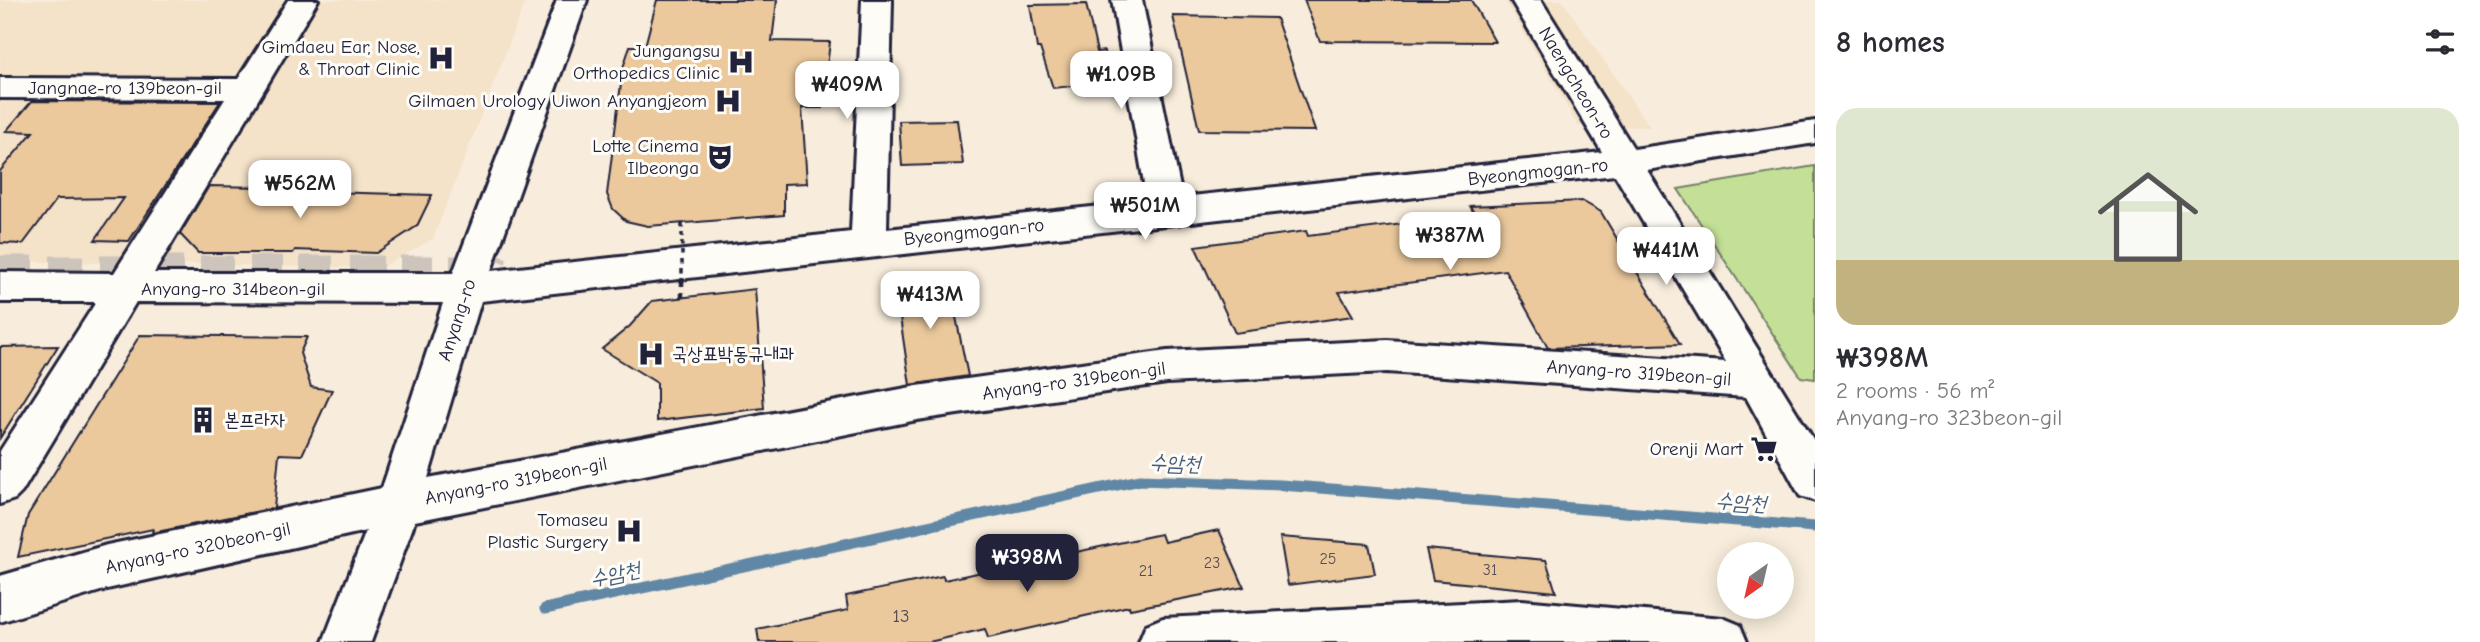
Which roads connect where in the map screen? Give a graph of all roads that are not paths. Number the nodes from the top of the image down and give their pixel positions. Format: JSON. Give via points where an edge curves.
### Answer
{"nodes":[{"id":1,"x":303,"y":0,"type":"edge"},
{"id":2,"x":572,"y":0,"type":"edge"},
{"id":3,"x":877,"y":0,"type":"edge"},
{"id":4,"x":1127,"y":0,"type":"edge"},
{"id":5,"x":1526,"y":0,"type":"edge"},
{"id":6,"x":0,"y":88,"type":"edge"},
{"id":7,"x":249,"y":89,"type":"junction"},
{"id":8,"x":1815,"y":132,"type":"edge"},
{"id":9,"x":1624,"y":162,"type":"junction"},
{"id":10,"x":1167,"y":212,"type":"junction"},
{"id":11,"x":869,"y":243,"type":"junction"},
{"id":12,"x":0,"y":287,"type":"edge"},
{"id":13,"x":466,"y":288,"type":"junction"},
{"id":14,"x":122,"y":289,"type":"junction"},
{"id":15,"x":1758,"y":381,"type":"junction"},
{"id":16,"x":1807,"y":469,"type":"edge"},
{"id":17,"x":0,"y":485,"type":"edge"},
{"id":18,"x":399,"y":504,"type":"junction"},
{"id":19,"x":0,"y":598,"type":"edge"},
{"id":20,"x":347,"y":642,"type":"edge"},
{"id":21,"x":1163,"y":642,"type":"edge"},
{"id":22,"x":1723,"y":642,"type":"edge"}],
"edges":[{"from":1,"to":7,"type":"street","name":"Jangnae-ro 139beon-gil"},
{"from":2,"to":13,"type":"street","name":"Anyang-ro"},
{"from":3,"to":11,"type":"street"},
{"from":4,"to":10,"type":"street"},
{"from":5,"to":9,"type":"street","name":"Naengcheon-ro"},
{"from":6,"to":7,"type":"street","name":"Jangnae-ro 139beon-gil"},
{"from":7,"to":14,"type":"street","name":"Jangnae-ro 139beon-gil"},
{"from":8,"to":9,"type":"street","name":"Byeongmogan-ro"},
{"from":9,"to":10,"type":"street","name":"Byeongmogan-ro"},
{"from":9,"to":15,"type":"street","name":"Naengcheon-ro"},
{"from":10,"to":11,"type":"street","name":"Byeongmogan-ro"},
{"from":11,"to":13,"type":"street","name":"Byeongmogan-ro"},
{"from":12,"to":14,"type":"street","name":"Anyang-ro 314beon-gil"},
{"from":13,"to":14,"type":"street","name":"Anyang-ro 314beon-gil"},
{"from":13,"to":18,"type":"street","name":"Anyang-ro"},
{"from":14,"to":17,"type":"street","name":"Jangnae-ro 139beon-gil"},
{"from":15,"to":16,"type":"street","name":"Naengcheon-ro"},
{"from":15,"to":18,"type":"street","name":"Anyang-ro 319beon-gil","via":[[1387,356],[1167,367],[917,403]]},
{"from":18,"to":19,"type":"street","name":"Anyang-ro 320beon-gil","via":[[107,567]]},
{"from":18,"to":20,"type":"street","name":"Anyang-ro"},
{"from":21,"to":22,"type":"street","via":[[1522,623]]}]}
